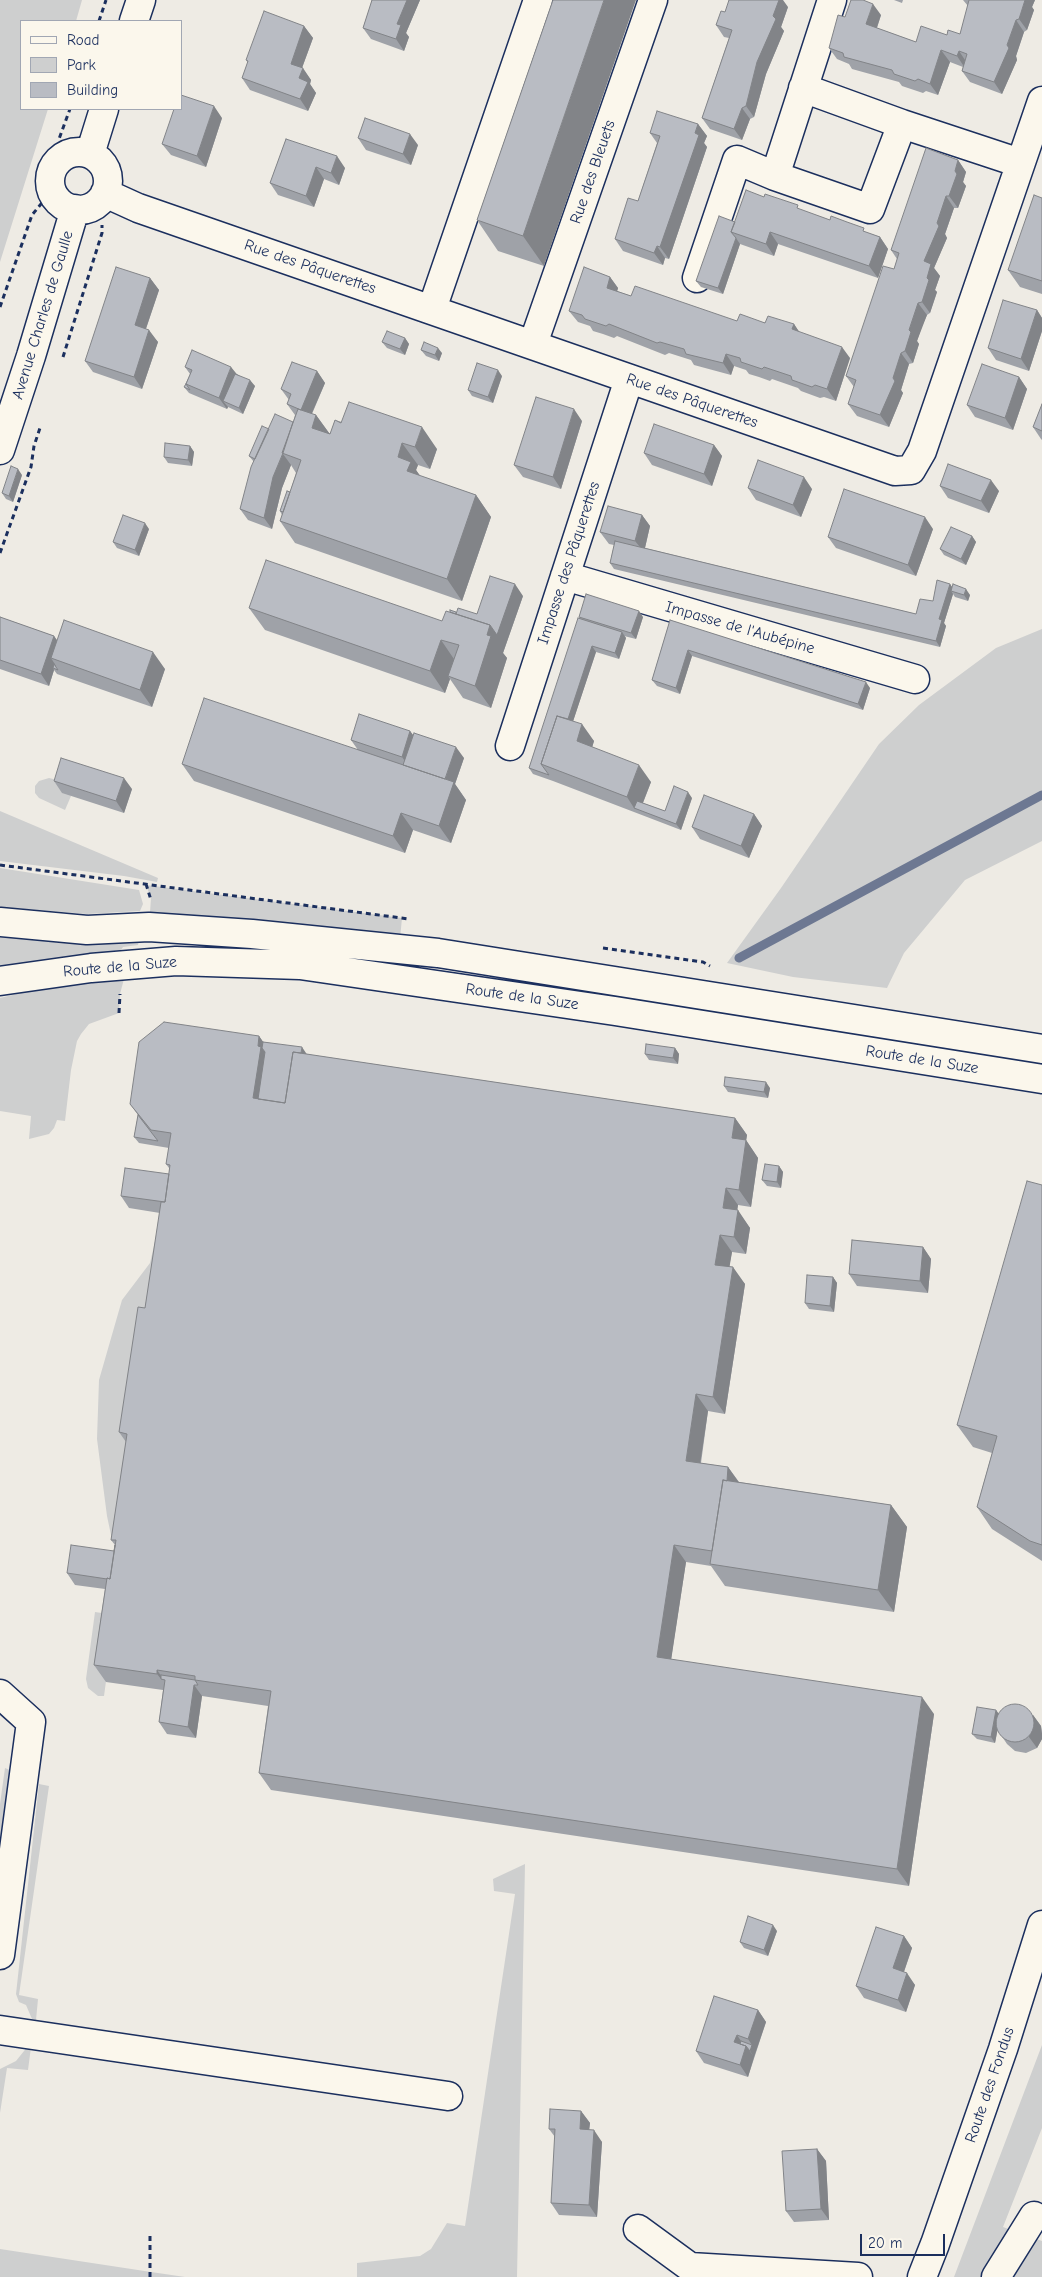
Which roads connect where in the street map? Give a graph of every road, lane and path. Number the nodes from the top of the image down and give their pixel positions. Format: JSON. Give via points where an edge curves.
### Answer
{"nodes":[{"id":1,"x":106,"y":0,"type":"edge"},
{"id":2,"x":141,"y":0,"type":"edge"},
{"id":3,"x":538,"y":0,"type":"edge"},
{"id":4,"x":653,"y":0,"type":"edge"},
{"id":5,"x":832,"y":0,"type":"edge"},
{"id":6,"x":99,"y":20,"type":"edge"},
{"id":7,"x":134,"y":20,"type":"edge"},
{"id":8,"x":803,"y":88,"type":"junction"},
{"id":9,"x":1042,"y":101,"type":"edge"},
{"id":10,"x":70,"y":110,"type":"edge"},
{"id":11,"x":103,"y":110,"type":"edge"},
{"id":12,"x":902,"y":124,"type":"junction"},
{"id":13,"x":77,"y":155,"type":"junction"},
{"id":14,"x":1020,"y":163,"type":"junction"},
{"id":15,"x":775,"y":176,"type":"junction"},
{"id":16,"x":52,"y":190,"type":"junction"},
{"id":17,"x":93,"y":201,"type":"junction"},
{"id":18,"x":697,"y":278,"type":"edge"},
{"id":19,"x":0,"y":307,"type":"edge"},
{"id":20,"x":432,"y":309,"type":"junction"},
{"id":21,"x":533,"y":344,"type":"junction"},
{"id":22,"x":61,"y":362,"type":"dead end"},
{"id":23,"x":629,"y":379,"type":"junction"},
{"id":24,"x":43,"y":418,"type":"dead end"},
{"id":25,"x":0,"y":450,"type":"edge"},
{"id":26,"x":0,"y":553,"type":"edge"},
{"id":27,"x":565,"y":576,"type":"junction"},
{"id":28,"x":915,"y":680,"type":"dead end"},
{"id":29,"x":510,"y":746,"type":"dead end"},
{"id":30,"x":0,"y":922,"type":"edge"},
{"id":31,"x":0,"y":982,"type":"edge"},
{"id":32,"x":1042,"y":1049,"type":"edge"},
{"id":33,"x":1042,"y":1079,"type":"edge"},
{"id":34,"x":0,"y":1694,"type":"edge"},
{"id":35,"x":1042,"y":1925,"type":"edge"},
{"id":36,"x":0,"y":1956,"type":"edge"},
{"id":37,"x":0,"y":2030,"type":"edge"},
{"id":38,"x":448,"y":2096,"type":"dead end"},
{"id":39,"x":1034,"y":2216,"type":"dead end"},
{"id":40,"x":638,"y":2229,"type":"dead end"},
{"id":41,"x":150,"y":2235,"type":"dead end"},
{"id":42,"x":936,"y":2244,"type":"junction"},
{"id":43,"x":150,"y":2277,"type":"edge"},
{"id":44,"x":858,"y":2277,"type":"edge"},
{"id":45,"x":922,"y":2277,"type":"edge"},
{"id":46,"x":927,"y":2277,"type":"edge"},
{"id":47,"x":996,"y":2277,"type":"edge"}],
"edges":[{"from":1,"to":6,"type":"path"},
{"from":2,"to":7,"type":"street"},
{"from":3,"to":20,"type":"street"},
{"from":4,"to":21,"type":"street","name":"Rue des Bleuets"},
{"from":5,"to":8,"type":"street"},
{"from":8,"to":12,"type":"street"},
{"from":8,"to":15,"type":"street"},
{"from":9,"to":14,"type":"street","name":"Rue des Pâquerettes"},
{"from":10,"to":13,"type":"path","via":[[59,139]]},
{"from":11,"to":13,"type":"street"},
{"from":12,"to":14,"type":"street"},
{"from":12,"to":15,"type":"street","via":[[870,210]]},
{"from":13,"to":16,"type":"street","via":[[52,171]]},
{"from":13,"to":17,"type":"street","via":[[99,160],[106,170],[108,182]]},
{"from":14,"to":23,"type":"street","name":"Rue des Pâquerettes","via":[[922,451],[911,470],[895,471]]},
{"from":15,"to":18,"type":"street","via":[[737,160]]},
{"from":16,"to":17,"type":"street","via":[[59,201]]},
{"from":16,"to":19,"type":"path","via":[[32,215]]},
{"from":17,"to":20,"type":"street","name":"Rue des Pâquerettes","via":[[154,214]]},
{"from":17,"to":22,"type":"path","via":[[102,233]]},
{"from":17,"to":25,"type":"street","name":"Avenue Charles de Gaulle","via":[[31,356]]},
{"from":20,"to":21,"type":"street","name":"Rue des Pâquerettes"},
{"from":21,"to":23,"type":"street","name":"Rue des Pâquerettes"},
{"from":23,"to":27,"type":"street","name":"Impasse des Pâquerettes"},
{"from":24,"to":26,"type":"path"},
{"from":27,"to":28,"type":"street","name":"Impasse de l'Aubépine"},
{"from":27,"to":29,"type":"street","name":"Impasse des Pâquerettes"},
{"from":30,"to":32,"type":"street","name":"Route de la Suze","via":[[87,930],[149,927],[252,934],[438,953]]},
{"from":31,"to":33,"type":"street","name":"Route de la Suze","via":[[91,968],[176,961],[300,965]]},
{"from":34,"to":36,"type":"street","via":[[31,1722]]},
{"from":35,"to":42,"type":"street","name":"Route des Fondus"},
{"from":37,"to":38,"type":"street"},
{"from":39,"to":47,"type":"street"},
{"from":40,"to":44,"type":"street","via":[[690,2267]]},
{"from":41,"to":43,"type":"path"},
{"from":42,"to":45,"type":"street","name":"Route des Fondus"},
{"from":42,"to":46,"type":"street","name":"Route des Fondus"}]}
